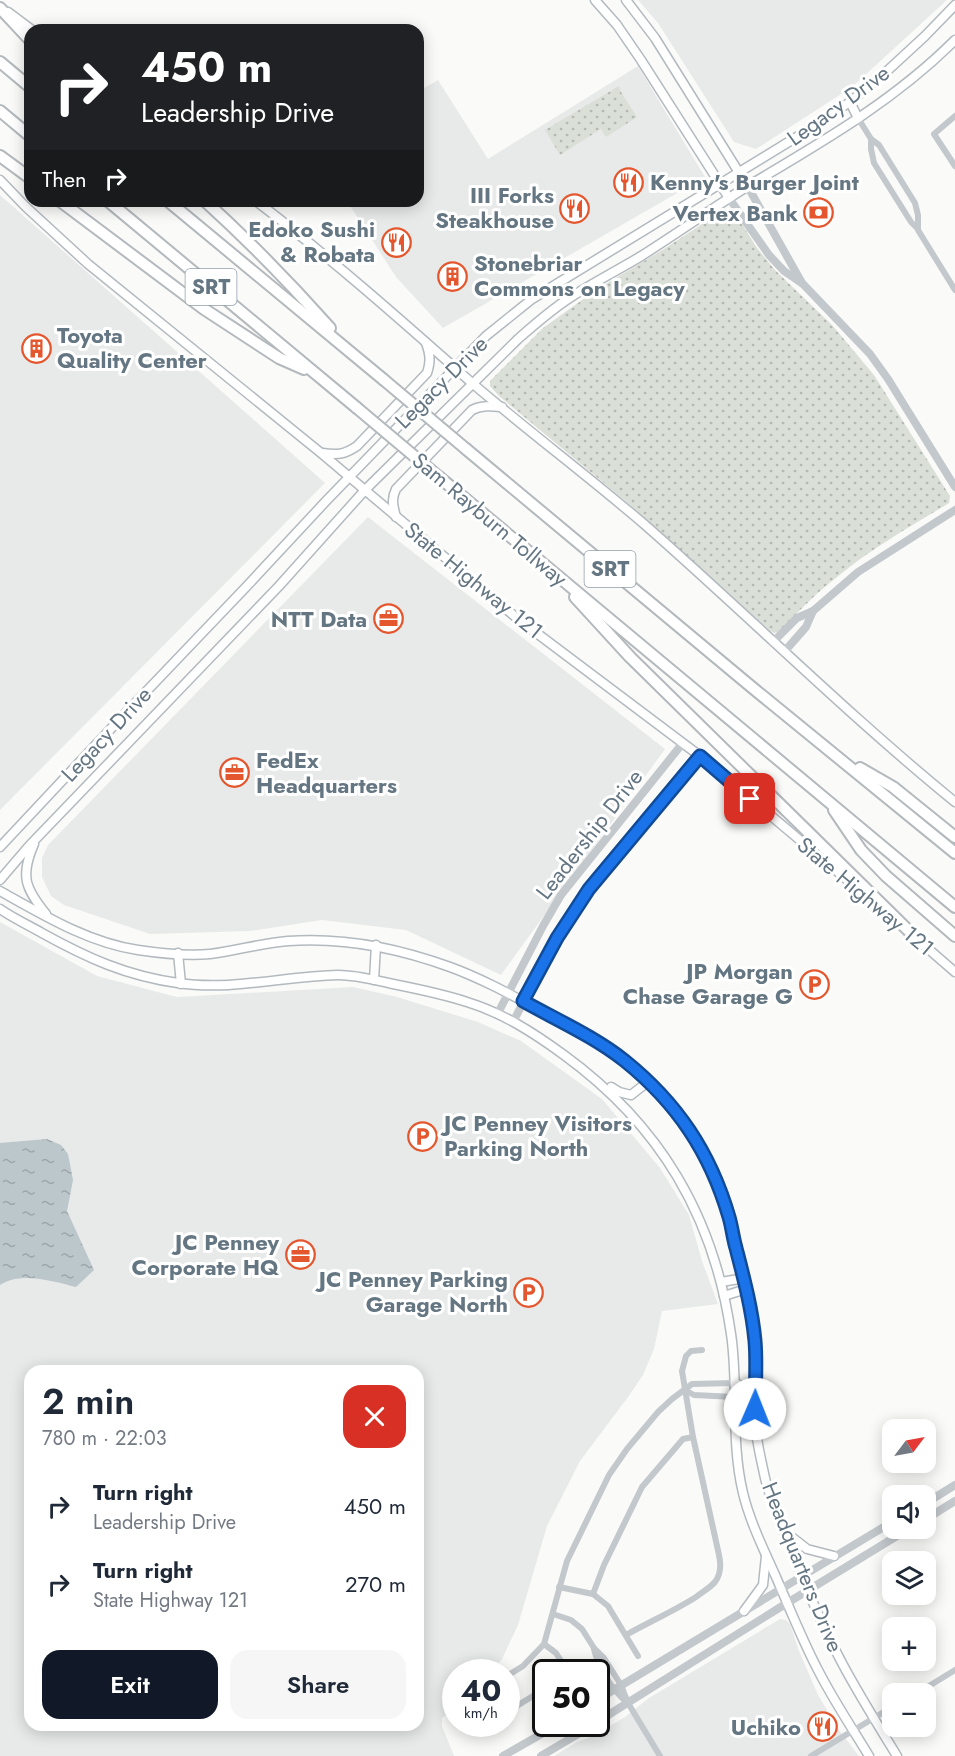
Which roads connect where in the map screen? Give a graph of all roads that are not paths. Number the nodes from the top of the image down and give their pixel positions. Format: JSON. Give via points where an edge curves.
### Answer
{"nodes":[{"id":1,"x":595,"y":0,"type":"edge"},
{"id":2,"x":626,"y":0,"type":"edge"},
{"id":3,"x":955,"y":5,"type":"edge"},
{"id":4,"x":0,"y":7,"type":"edge"},
{"id":5,"x":24,"y":24,"type":"edge"},
{"id":6,"x":24,"y":33,"type":"edge"},
{"id":7,"x":955,"y":40,"type":"edge"},
{"id":8,"x":0,"y":62,"type":"edge"},
{"id":9,"x":24,"y":82,"type":"edge"},
{"id":10,"x":850,"y":102,"type":"junction"},
{"id":11,"x":0,"y":111,"type":"edge"},
{"id":12,"x":955,"y":116,"type":"edge"},
{"id":13,"x":858,"y":118,"type":"junction"},
{"id":14,"x":24,"y":131,"type":"edge"},
{"id":15,"x":871,"y":139,"type":"junction"},
{"id":16,"x":0,"y":156,"type":"edge"},
{"id":17,"x":955,"y":166,"type":"edge"},
{"id":18,"x":738,"y":171,"type":"junction"},
{"id":19,"x":896,"y":172,"type":"junction"},
{"id":20,"x":24,"y":174,"type":"edge"},
{"id":21,"x":884,"y":179,"type":"junction"},
{"id":22,"x":0,"y":180,"type":"edge"},
{"id":23,"x":719,"y":183,"type":"junction"},
{"id":24,"x":748,"y":187,"type":"junction"},
{"id":25,"x":729,"y":198,"type":"junction"},
{"id":26,"x":24,"y":205,"type":"edge"},
{"id":27,"x":26,"y":207,"type":"edge"},
{"id":28,"x":68,"y":207,"type":"edge"},
{"id":29,"x":115,"y":207,"type":"edge"},
{"id":30,"x":175,"y":207,"type":"edge"},
{"id":31,"x":212,"y":207,"type":"edge"},
{"id":32,"x":264,"y":207,"type":"edge"},
{"id":33,"x":918,"y":230,"type":"junction"},
{"id":34,"x":803,"y":285,"type":"junction"},
{"id":35,"x":955,"y":290,"type":"edge"},
{"id":36,"x":425,"y":341,"type":"junction"},
{"id":37,"x":354,"y":355,"type":"junction"},
{"id":38,"x":455,"y":367,"type":"junction"},
{"id":39,"x":314,"y":372,"type":"junction"},
{"id":40,"x":474,"y":384,"type":"junction"},
{"id":41,"x":502,"y":407,"type":"junction"},
{"id":42,"x":321,"y":453,"type":"junction"},
{"id":43,"x":349,"y":477,"type":"junction"},
{"id":44,"x":955,"y":487,"type":"edge"},
{"id":45,"x":365,"y":490,"type":"junction"},
{"id":46,"x":955,"y":510,"type":"edge"},
{"id":47,"x":396,"y":517,"type":"junction"},
{"id":48,"x":546,"y":566,"type":"junction"},
{"id":49,"x":813,"y":611,"type":"junction"},
{"id":50,"x":773,"y":642,"type":"junction"},
{"id":51,"x":784,"y":652,"type":"junction"},
{"id":52,"x":682,"y":744,"type":"junction"},
{"id":53,"x":833,"y":754,"type":"junction"},
{"id":54,"x":700,"y":756,"type":"junction"},
{"id":55,"x":825,"y":798,"type":"junction"},
{"id":56,"x":955,"y":802,"type":"edge"},
{"id":57,"x":37,"y":837,"type":"junction"},
{"id":58,"x":955,"y":837,"type":"edge"},
{"id":59,"x":0,"y":847,"type":"edge"},
{"id":60,"x":955,"y":853,"type":"edge"},
{"id":61,"x":0,"y":880,"type":"edge"},
{"id":62,"x":0,"y":891,"type":"edge"},
{"id":63,"x":955,"y":906,"type":"edge"},
{"id":64,"x":0,"y":909,"type":"edge"},
{"id":65,"x":49,"y":917,"type":"junction"},
{"id":66,"x":955,"y":936,"type":"edge"},
{"id":67,"x":915,"y":937,"type":"junction"},
{"id":68,"x":376,"y":945,"type":"junction"},
{"id":69,"x":178,"y":953,"type":"junction"},
{"id":70,"x":955,"y":972,"type":"edge"},
{"id":71,"x":374,"y":980,"type":"junction"},
{"id":72,"x":181,"y":984,"type":"junction"},
{"id":73,"x":508,"y":994,"type":"junction"},
{"id":74,"x":523,"y":1001,"type":"junction"},
{"id":75,"x":498,"y":1013,"type":"junction"},
{"id":76,"x":513,"y":1022,"type":"junction"},
{"id":77,"x":578,"y":1065,"type":"junction"},
{"id":78,"x":649,"y":1082,"type":"junction"},
{"id":79,"x":745,"y":1278,"type":"junction"},
{"id":80,"x":721,"y":1282,"type":"junction"},
{"id":81,"x":746,"y":1289,"type":"junction"},
{"id":82,"x":724,"y":1296,"type":"junction"},
{"id":83,"x":702,"y":1350,"type":"dead end"},
{"id":84,"x":735,"y":1383,"type":"junction"},
{"id":85,"x":685,"y":1390,"type":"junction"},
{"id":86,"x":755,"y":1392,"type":"junction"},
{"id":87,"x":734,"y":1396,"type":"junction"},
{"id":88,"x":693,"y":1437,"type":"junction"},
{"id":89,"x":955,"y":1485,"type":"edge"},
{"id":90,"x":936,"y":1497,"type":"edge"},
{"id":91,"x":955,"y":1501,"type":"edge"},
{"id":92,"x":936,"y":1513,"type":"edge"},
{"id":93,"x":882,"y":1528,"type":"edge"},
{"id":94,"x":783,"y":1530,"type":"junction"},
{"id":95,"x":892,"y":1539,"type":"edge"},
{"id":96,"x":766,"y":1556,"type":"junction"},
{"id":97,"x":834,"y":1556,"type":"junction"},
{"id":98,"x":802,"y":1576,"type":"junction"},
{"id":99,"x":559,"y":1587,"type":"junction"},
{"id":100,"x":781,"y":1589,"type":"junction"},
{"id":101,"x":808,"y":1590,"type":"junction"},
{"id":102,"x":593,"y":1594,"type":"junction"},
{"id":103,"x":788,"y":1603,"type":"junction"},
{"id":104,"x":744,"y":1611,"type":"junction"},
{"id":105,"x":553,"y":1614,"type":"junction"},
{"id":106,"x":626,"y":1635,"type":"junction"},
{"id":107,"x":544,"y":1644,"type":"junction"},
{"id":108,"x":594,"y":1648,"type":"junction"},
{"id":109,"x":638,"y":1656,"type":"dead end"},
{"id":110,"x":560,"y":1659,"type":"edge"},
{"id":111,"x":520,"y":1668,"type":"edge"},
{"id":112,"x":955,"y":1670,"type":"edge"},
{"id":113,"x":934,"y":1683,"type":"edge"},
{"id":114,"x":621,"y":1685,"type":"junction"},
{"id":115,"x":613,"y":1690,"type":"junction"},
{"id":116,"x":610,"y":1692,"type":"edge"},
{"id":117,"x":627,"y":1703,"type":"junction"},
{"id":118,"x":882,"y":1713,"type":"edge"},
{"id":119,"x":610,"y":1714,"type":"edge"},
{"id":120,"x":874,"y":1718,"type":"junction"},
{"id":121,"x":854,"y":1731,"type":"junction"},
{"id":122,"x":536,"y":1737,"type":"edge"},
{"id":123,"x":573,"y":1737,"type":"edge"},
{"id":124,"x":503,"y":1756,"type":"edge"},
{"id":125,"x":541,"y":1756,"type":"edge"},
{"id":126,"x":660,"y":1756,"type":"edge"},
{"id":127,"x":811,"y":1756,"type":"edge"},
{"id":128,"x":869,"y":1756,"type":"edge"},
{"id":129,"x":897,"y":1756,"type":"edge"}],
"edges":[{"from":1,"to":23,"type":"main road","via":[[636,52]]},
{"from":2,"to":18,"type":"main road","via":[[655,38]]},
{"from":3,"to":10,"type":"main road","name":"Legacy Drive","via":[[926,36]]},
{"from":4,"to":5,"type":"main road"},
{"from":4,"to":6,"type":"highway"},
{"from":7,"to":13,"type":"main road","name":"Legacy Drive","via":[[910,82]]},
{"from":8,"to":9,"type":"highway"},
{"from":10,"to":13,"type":"main road"},
{"from":10,"to":18,"type":"main road","name":"Legacy Drive"},
{"from":11,"to":14,"type":"highway"},
{"from":12,"to":17,"type":"street","via":[[934,134]]},
{"from":13,"to":15,"type":"street"},
{"from":13,"to":24,"type":"main road","name":"Legacy Drive"},
{"from":15,"to":19,"type":"street"},
{"from":15,"to":21,"type":"street","via":[[874,163]]},
{"from":16,"to":20,"type":"highway"},
{"from":18,"to":23,"type":"main road","name":"Legacy Drive"},
{"from":18,"to":24,"type":"main road"},
{"from":19,"to":21,"type":"street"},
{"from":19,"to":33,"type":"street","via":[[915,203]]},
{"from":21,"to":33,"type":"street"},
{"from":22,"to":26,"type":"main road","name":"State Highway 121"},
{"from":23,"to":25,"type":"main road"},
{"from":23,"to":38,"type":"main road","name":"Legacy Drive","via":[[532,299]]},
{"from":24,"to":25,"type":"main road","name":"Legacy Drive"},
{"from":24,"to":34,"type":"street"},
{"from":25,"to":34,"type":"street","via":[[769,255]]},
{"from":25,"to":40,"type":"main road","name":"Legacy Drive","via":[[570,297],[518,339]]},
{"from":27,"to":42,"type":"main road","name":"State Highway 121","via":[[88,264]]},
{"from":28,"to":39,"type":"highway","via":[[204,309],[279,358]]},
{"from":29,"to":39,"type":"highway","name":"Sam Rayburn Tollway","number":"SRT"},
{"from":30,"to":37,"type":"highway","name":"Sam Rayburn Tollway","number":"SRT"},
{"from":31,"to":37,"type":"highway","via":[[282,275]]},
{"from":32,"to":36,"type":"main road"},
{"from":33,"to":35,"type":"street"},
{"from":34,"to":44,"type":"street","via":[[870,354]]},
{"from":36,"to":38,"type":"main road"},
{"from":36,"to":42,"type":"main road","via":[[430,353],[427,373],[357,446],[340,456]]},
{"from":37,"to":53,"type":"highway","name":"Sam Rayburn Tollway","number":"SRT","bridge":true},
{"from":38,"to":40,"type":"main road"},
{"from":38,"to":43,"type":"main road","name":"Legacy Drive"},
{"from":39,"to":48,"type":"highway","name":"Sam Rayburn Tollway","number":"SRT","bridge":true},
{"from":40,"to":41,"type":"main road"},
{"from":40,"to":45,"type":"main road","name":"Legacy Drive"},
{"from":41,"to":47,"type":"main road","via":[[490,405],[472,410],[435,448],[396,489],[392,504]]},
{"from":41,"to":50,"type":"main road","via":[[643,524]]},
{"from":42,"to":43,"type":"main road","name":"State Highway 121"},
{"from":43,"to":45,"type":"main road","name":"State Highway 121"},
{"from":43,"to":59,"type":"main road","name":"Legacy Drive"},
{"from":45,"to":47,"type":"main road","name":"State Highway 121"},
{"from":45,"to":57,"type":"main road","name":"Legacy Drive","via":[[279,586]]},
{"from":46,"to":49,"type":"street","via":[[858,572]]},
{"from":47,"to":52,"type":"main road","name":"State Highway 121","via":[[518,619]]},
{"from":48,"to":55,"type":"highway","name":"Sam Rayburn Tollway","number":"SRT"},
{"from":48,"to":67,"type":"highway","via":[[630,657]]},
{"from":49,"to":50,"type":"street","via":[[797,618]]},
{"from":49,"to":51,"type":"street","via":[[806,627]]},
{"from":50,"to":51,"type":"main road"},
{"from":51,"to":56,"type":"main road"},
{"from":52,"to":54,"type":"main road","name":"State Highway 121"},
{"from":52,"to":73,"type":"street","name":"Leadership Drive","via":[[561,895]]},
{"from":53,"to":58,"type":"highway","via":[[893,787]]},
{"from":53,"to":60,"type":"highway","name":"Sam Rayburn Tollway","number":"SRT"},
{"from":54,"to":67,"type":"main road","name":"State Highway 121"},
{"from":54,"to":74,"type":"street","name":"Leadership Drive","via":[[589,889]]},
{"from":55,"to":63,"type":"highway","name":"Sam Rayburn Tollway","number":"SRT"},
{"from":55,"to":66,"type":"highway","via":[[861,850]]},
{"from":57,"to":61,"type":"main road","name":"Legacy Drive"},
{"from":57,"to":65,"type":"main road","via":[[27,860],[27,882]]},
{"from":62,"to":65,"type":"main road","name":"Headquarters Drive"},
{"from":64,"to":72,"type":"main road","name":"Headquarters Drive","via":[[92,960]]},
{"from":65,"to":69,"type":"main road","name":"Headquarters Drive","via":[[105,942],[140,951]]},
{"from":67,"to":70,"type":"main road","name":"State Highway 121"},
{"from":68,"to":69,"type":"main road","name":"Headquarters Drive","via":[[300,940],[205,955]]},
{"from":68,"to":71,"type":"main road"},
{"from":68,"to":73,"type":"main road","name":"Headquarters Drive","via":[[451,967]]},
{"from":69,"to":72,"type":"main road"},
{"from":71,"to":72,"type":"main road","name":"Headquarters Drive","via":[[339,975],[219,985]]},
{"from":71,"to":75,"type":"main road","name":"Headquarters Drive","via":[[458,999]]},
{"from":73,"to":74,"type":"main road","name":"Headquarters Drive"},
{"from":73,"to":75,"type":"street","name":"Leadership Drive"},
{"from":74,"to":76,"type":"street","name":"Leadership Drive"},
{"from":74,"to":78,"type":"main road","name":"Headquarters Drive","via":[[607,1048]]},
{"from":75,"to":76,"type":"main road","name":"Headquarters Drive"},
{"from":76,"to":77,"type":"main road","name":"Headquarters Drive"},
{"from":77,"to":78,"type":"main road","via":[[619,1092],[631,1095]]},
{"from":77,"to":80,"type":"main road","name":"Headquarters Drive","via":[[616,1098],[667,1160],[710,1243]]},
{"from":78,"to":79,"type":"main road","name":"Headquarters Drive","via":[[692,1133],[708,1161]]},
{"from":79,"to":80,"type":"main road"},
{"from":79,"to":81,"type":"main road","name":"Headquarters Drive"},
{"from":80,"to":82,"type":"main road","name":"Headquarters Drive"},
{"from":81,"to":82,"type":"main road"},
{"from":81,"to":86,"type":"main road","name":"Headquarters Drive","via":[[755,1339]]},
{"from":82,"to":84,"type":"main road","name":"Headquarters Drive"},
{"from":83,"to":85,"type":"street","via":[[686,1356],[682,1371]]},
{"from":84,"to":85,"type":"street","via":[[692,1384]]},
{"from":84,"to":86,"type":"main road"},
{"from":84,"to":87,"type":"main road","name":"Headquarters Drive"},
{"from":85,"to":87,"type":"street","via":[[694,1395]]},
{"from":85,"to":88,"type":"street"},
{"from":85,"to":99,"type":"street","via":[[658,1412],[609,1475],[567,1561]]},
{"from":86,"to":87,"type":"main road"},
{"from":86,"to":94,"type":"main road","name":"Headquarters Drive","via":[[760,1456]]},
{"from":87,"to":96,"type":"main road","name":"Headquarters Drive","via":[[743,1490]]},
{"from":88,"to":102,"type":"street","via":[[683,1439],[642,1487]]},
{"from":88,"to":106,"type":"street","via":[[719,1555],[719,1574],[704,1591]]},
{"from":89,"to":90,"type":"street"},
{"from":91,"to":92,"type":"street"},
{"from":93,"to":97,"type":"street"},
{"from":94,"to":97,"type":"main road","via":[[807,1549]]},
{"from":94,"to":98,"type":"main road","name":"Headquarters Drive"},
{"from":95,"to":101,"type":"street"},
{"from":96,"to":100,"type":"main road","name":"Headquarters Drive"},
{"from":96,"to":104,"type":"main road","via":[[763,1584]]},
{"from":97,"to":98,"type":"street"},
{"from":98,"to":100,"type":"street"},
{"from":98,"to":101,"type":"main road","name":"Headquarters Drive"},
{"from":99,"to":102,"type":"street"},
{"from":99,"to":105,"type":"street"},
{"from":100,"to":103,"type":"main road","name":"Headquarters Drive"},
{"from":100,"to":104,"type":"street"},
{"from":101,"to":103,"type":"street"},
{"from":101,"to":120,"type":"main road","name":"Headquarters Drive","via":[[843,1665]]},
{"from":102,"to":106,"type":"street","via":[[608,1606]]},
{"from":103,"to":117,"type":"street"},
{"from":103,"to":121,"type":"main road","name":"Headquarters Drive","via":[[817,1669]]},
{"from":104,"to":114,"type":"street"},
{"from":105,"to":107,"type":"street"},
{"from":105,"to":108,"type":"street","via":[[582,1629]]},
{"from":106,"to":109,"type":"street"},
{"from":107,"to":110,"type":"street"},
{"from":107,"to":111,"type":"street"},
{"from":108,"to":114,"type":"street"},
{"from":108,"to":115,"type":"street","via":[[597,1663]]},
{"from":112,"to":113,"type":"street"},
{"from":114,"to":115,"type":"street"},
{"from":114,"to":117,"type":"street"},
{"from":115,"to":116,"type":"street"},
{"from":115,"to":117,"type":"street"},
{"from":117,"to":119,"type":"street"},
{"from":117,"to":126,"type":"street"},
{"from":118,"to":120,"type":"street"},
{"from":120,"to":121,"type":"street"},
{"from":120,"to":129,"type":"main road","name":"Headquarters Drive"},
{"from":121,"to":127,"type":"street"},
{"from":121,"to":128,"type":"main road","name":"Headquarters Drive"},
{"from":122,"to":124,"type":"street"},
{"from":123,"to":125,"type":"street"}]}
